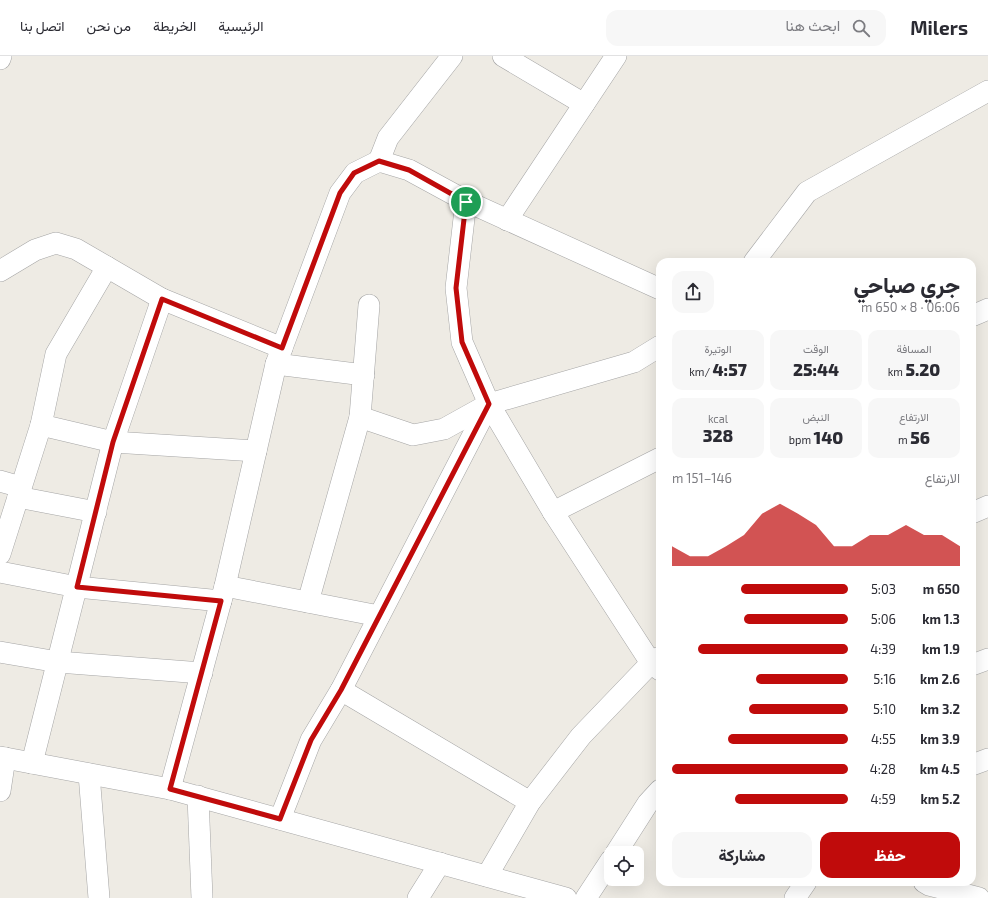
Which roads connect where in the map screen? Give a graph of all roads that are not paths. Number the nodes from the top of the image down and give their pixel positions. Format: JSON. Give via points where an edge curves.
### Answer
{"nodes":[{"id":1,"x":1,"y":56,"type":"edge"},
{"id":2,"x":452,"y":56,"type":"edge"},
{"id":3,"x":503,"y":56,"type":"edge"},
{"id":4,"x":616,"y":56,"type":"edge"},
{"id":5,"x":0,"y":59,"type":"edge"},
{"id":6,"x":987,"y":95,"type":"edge"},
{"id":7,"x":584,"y":104,"type":"junction"},
{"id":8,"x":379,"y":161,"type":"junction"},
{"id":9,"x":466,"y":202,"type":"junction"},
{"id":10,"x":507,"y":220,"type":"junction"},
{"id":11,"x":757,"y":258,"type":"edge"},
{"id":12,"x":107,"y":267,"type":"junction"},
{"id":13,"x":0,"y":271,"type":"edge"},
{"id":14,"x":656,"y":287,"type":"edge"},
{"id":15,"x":162,"y":299,"type":"junction"},
{"id":16,"x":369,"y":305,"type":"dead end"},
{"id":17,"x":988,"y":309,"type":"edge"},
{"id":18,"x":976,"y":314,"type":"edge"},
{"id":19,"x":656,"y":348,"type":"edge"},
{"id":20,"x":279,"y":356,"type":"junction"},
{"id":21,"x":364,"y":375,"type":"junction"},
{"id":22,"x":489,"y":404,"type":"junction"},
{"id":23,"x":360,"y":418,"type":"junction"},
{"id":24,"x":41,"y":425,"type":"junction"},
{"id":25,"x":113,"y":442,"type":"junction"},
{"id":26,"x":256,"y":451,"type":"junction"},
{"id":27,"x":656,"y":460,"type":"edge"},
{"id":28,"x":0,"y":480,"type":"edge"},
{"id":29,"x":19,"y":492,"type":"junction"},
{"id":30,"x":988,"y":506,"type":"edge"},
{"id":31,"x":976,"y":511,"type":"edge"},
{"id":32,"x":96,"y":512,"type":"junction"},
{"id":33,"x":553,"y":512,"type":"junction"},
{"id":34,"x":0,"y":554,"type":"edge"},
{"id":35,"x":0,"y":572,"type":"edge"},
{"id":36,"x":77,"y":587,"type":"junction"},
{"id":37,"x":223,"y":594,"type":"junction"},
{"id":38,"x":308,"y":602,"type":"junction"},
{"id":39,"x":379,"y":616,"type":"junction"},
{"id":40,"x":0,"y":652,"type":"edge"},
{"id":41,"x":988,"y":658,"type":"edge"},
{"id":42,"x":58,"y":662,"type":"junction"},
{"id":43,"x":656,"y":662,"type":"edge"},
{"id":44,"x":976,"y":662,"type":"edge"},
{"id":45,"x":656,"y":664,"type":"edge"},
{"id":46,"x":202,"y":672,"type":"junction"},
{"id":47,"x":341,"y":690,"type":"junction"},
{"id":48,"x":2,"y":758,"type":"edge"},
{"id":49,"x":988,"y":759,"type":"edge"},
{"id":50,"x":32,"y":763,"type":"junction"},
{"id":51,"x":976,"y":764,"type":"edge"},
{"id":52,"x":89,"y":774,"type":"junction"},
{"id":53,"x":170,"y":789,"type":"junction"},
{"id":54,"x":0,"y":791,"type":"edge"},
{"id":55,"x":656,"y":794,"type":"edge"},
{"id":56,"x":198,"y":796,"type":"junction"},
{"id":57,"x":530,"y":802,"type":"junction"},
{"id":58,"x":280,"y":819,"type":"junction"},
{"id":59,"x":620,"y":846,"type":"edge"},
{"id":60,"x":440,"y":863,"type":"junction"},
{"id":61,"x":604,"y":871,"type":"edge"},
{"id":62,"x":487,"y":876,"type":"junction"},
{"id":63,"x":803,"y":886,"type":"edge"},
{"id":64,"x":924,"y":888,"type":"edge"},
{"id":65,"x":99,"y":898,"type":"edge"},
{"id":66,"x":202,"y":898,"type":"edge"},
{"id":67,"x":418,"y":898,"type":"edge"},
{"id":68,"x":566,"y":898,"type":"edge"},
{"id":69,"x":586,"y":898,"type":"edge"},
{"id":70,"x":794,"y":898,"type":"edge"},
{"id":71,"x":979,"y":898,"type":"edge"}],
"edges":[{"from":1,"to":5,"type":"street"},
{"from":2,"to":8,"type":"street","via":[[388,138]]},
{"from":3,"to":7,"type":"street"},
{"from":4,"to":7,"type":"street"},
{"from":6,"to":11,"type":"street","via":[[807,192]]},
{"from":7,"to":10,"type":"street"},
{"from":8,"to":9,"type":"street","via":[[409,170]]},
{"from":8,"to":20,"type":"street","via":[[354,173],[340,193]]},
{"from":9,"to":10,"type":"street"},
{"from":9,"to":22,"type":"street","via":[[456,288],[462,342]]},
{"from":10,"to":14,"type":"street"},
{"from":12,"to":13,"type":"street","via":[[76,249],[56,243],[35,250]]},
{"from":12,"to":15,"type":"street"},
{"from":12,"to":24,"type":"street","via":[[56,354]]},
{"from":15,"to":20,"type":"street"},
{"from":15,"to":25,"type":"street"},
{"from":16,"to":21,"type":"street"},
{"from":17,"to":18,"type":"street"},
{"from":19,"to":22,"type":"street","via":[[634,362]]},
{"from":20,"to":21,"type":"street"},
{"from":20,"to":26,"type":"street"},
{"from":21,"to":23,"type":"street"},
{"from":22,"to":23,"type":"street","via":[[444,429],[413,435]]},
{"from":22,"to":33,"type":"street"},
{"from":22,"to":39,"type":"street"},
{"from":23,"to":38,"type":"street"},
{"from":24,"to":25,"type":"street"},
{"from":24,"to":29,"type":"street"},
{"from":25,"to":26,"type":"street"},
{"from":25,"to":32,"type":"street"},
{"from":26,"to":37,"type":"street"},
{"from":27,"to":33,"type":"street"},
{"from":28,"to":29,"type":"street"},
{"from":29,"to":32,"type":"street"},
{"from":29,"to":34,"type":"street"},
{"from":30,"to":31,"type":"street"},
{"from":32,"to":36,"type":"street"},
{"from":33,"to":43,"type":"street"},
{"from":35,"to":36,"type":"street"},
{"from":36,"to":37,"type":"street"},
{"from":36,"to":42,"type":"street"},
{"from":37,"to":38,"type":"street"},
{"from":37,"to":46,"type":"street"},
{"from":38,"to":39,"type":"street"},
{"from":39,"to":47,"type":"street"},
{"from":40,"to":42,"type":"street"},
{"from":41,"to":44,"type":"street"},
{"from":42,"to":46,"type":"street"},
{"from":42,"to":50,"type":"street"},
{"from":45,"to":57,"type":"street","via":[[581,736]]},
{"from":46,"to":53,"type":"street"},
{"from":47,"to":57,"type":"street"},
{"from":47,"to":58,"type":"street","via":[[311,740]]},
{"from":48,"to":50,"type":"street"},
{"from":48,"to":54,"type":"street"},
{"from":49,"to":51,"type":"street"},
{"from":50,"to":52,"type":"street"},
{"from":52,"to":53,"type":"street"},
{"from":52,"to":65,"type":"street"},
{"from":53,"to":56,"type":"street"},
{"from":55,"to":59,"type":"street"},
{"from":56,"to":58,"type":"street"},
{"from":56,"to":66,"type":"street"},
{"from":57,"to":62,"type":"street"},
{"from":58,"to":60,"type":"street"},
{"from":60,"to":62,"type":"street"},
{"from":60,"to":67,"type":"street"},
{"from":61,"to":69,"type":"street"},
{"from":62,"to":68,"type":"street"},
{"from":63,"to":70,"type":"street"},
{"from":64,"to":71,"type":"street"}]}
